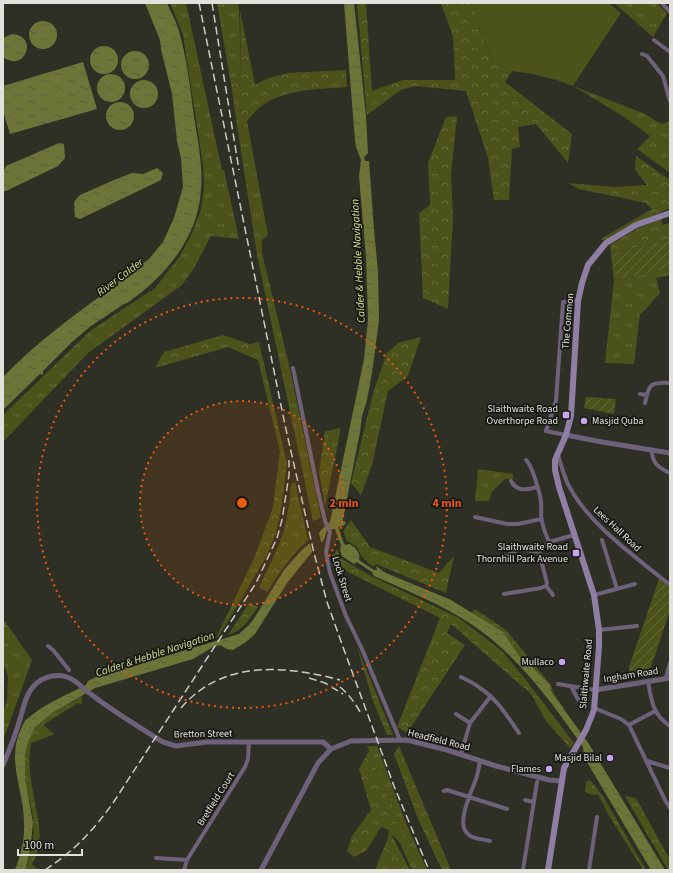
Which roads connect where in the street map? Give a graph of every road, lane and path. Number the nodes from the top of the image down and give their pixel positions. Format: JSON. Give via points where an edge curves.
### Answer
{"nodes":[{"id":1,"x":662,"y":3,"type":"edge"},
{"id":2,"x":670,"y":12,"type":"edge"},
{"id":3,"x":654,"y":40,"type":"dead end"},
{"id":4,"x":670,"y":52,"type":"edge"},
{"id":5,"x":642,"y":54,"type":"dead end"},
{"id":6,"x":670,"y":101,"type":"edge"},
{"id":7,"x":670,"y":213,"type":"edge"},
{"id":8,"x":578,"y":301,"type":"junction"},
{"id":9,"x":293,"y":368,"type":"dead end"},
{"id":10,"x":670,"y":383,"type":"edge"},
{"id":11,"x":640,"y":394,"type":"dead end"},
{"id":12,"x":647,"y":396,"type":"junction"},
{"id":13,"x":646,"y":403,"type":"dead end"},
{"id":14,"x":566,"y":435,"type":"junction"},
{"id":15,"x":652,"y":451,"type":"junction"},
{"id":16,"x":557,"y":453,"type":"junction"},
{"id":17,"x":670,"y":453,"type":"edge"},
{"id":18,"x":526,"y":460,"type":"dead end"},
{"id":19,"x":670,"y":473,"type":"edge"},
{"id":20,"x":510,"y":481,"type":"dead end"},
{"id":21,"x":537,"y":487,"type":"junction"},
{"id":22,"x":474,"y":517,"type":"dead end"},
{"id":23,"x":541,"y":519,"type":"junction"},
{"id":24,"x":574,"y":535,"type":"junction"},
{"id":25,"x":602,"y":540,"type":"dead end"},
{"id":26,"x":549,"y":542,"type":"junction"},
{"id":27,"x":539,"y":552,"type":"junction"},
{"id":28,"x":497,"y":561,"type":"dead end"},
{"id":29,"x":670,"y":578,"type":"edge"},
{"id":30,"x":635,"y":584,"type":"dead end"},
{"id":31,"x":668,"y":584,"type":"edge"},
{"id":32,"x":546,"y":586,"type":"junction"},
{"id":33,"x":617,"y":589,"type":"junction"},
{"id":34,"x":504,"y":594,"type":"dead end"},
{"id":35,"x":553,"y":595,"type":"dead end"},
{"id":36,"x":594,"y":595,"type":"junction"},
{"id":37,"x":637,"y":626,"type":"dead end"},
{"id":38,"x":599,"y":630,"type":"junction"},
{"id":39,"x":48,"y":646,"type":"dead end"},
{"id":40,"x":670,"y":663,"type":"edge"},
{"id":41,"x":69,"y":670,"type":"dead end"},
{"id":42,"x":461,"y":677,"type":"dead end"},
{"id":43,"x":668,"y":678,"type":"edge"},
{"id":44,"x":648,"y":681,"type":"junction"},
{"id":45,"x":558,"y":684,"type":"dead end"},
{"id":46,"x":571,"y":686,"type":"junction"},
{"id":47,"x":595,"y":690,"type":"junction"},
{"id":48,"x":491,"y":696,"type":"junction"},
{"id":49,"x":580,"y":704,"type":"dead end"},
{"id":50,"x":594,"y":708,"type":"junction"},
{"id":51,"x":655,"y":711,"type":"junction"},
{"id":52,"x":456,"y":714,"type":"dead end"},
{"id":53,"x":470,"y":723,"type":"junction"},
{"id":54,"x":629,"y":726,"type":"junction"},
{"id":55,"x":670,"y":726,"type":"edge"},
{"id":56,"x":519,"y":733,"type":"dead end"},
{"id":57,"x":400,"y":740,"type":"junction"},
{"id":58,"x":248,"y":742,"type":"junction"},
{"id":59,"x":331,"y":749,"type":"junction"},
{"id":60,"x":461,"y":754,"type":"junction"},
{"id":61,"x":480,"y":761,"type":"junction"},
{"id":62,"x":647,"y":761,"type":"junction"},
{"id":63,"x":3,"y":765,"type":"edge"},
{"id":64,"x":670,"y":768,"type":"edge"},
{"id":65,"x":561,"y":780,"type":"junction"},
{"id":66,"x":536,"y":782,"type":"dead end"},
{"id":67,"x":444,"y":791,"type":"dead end"},
{"id":68,"x":469,"y":798,"type":"junction"},
{"id":69,"x":526,"y":800,"type":"dead end"},
{"id":70,"x":534,"y":802,"type":"junction"},
{"id":71,"x":507,"y":808,"type":"dead end"},
{"id":72,"x":670,"y":808,"type":"edge"},
{"id":73,"x":597,"y":817,"type":"dead end"},
{"id":74,"x":490,"y":841,"type":"dead end"},
{"id":75,"x":156,"y":858,"type":"dead end"},
{"id":76,"x":187,"y":860,"type":"junction"},
{"id":77,"x":184,"y":870,"type":"edge"},
{"id":78,"x":261,"y":870,"type":"edge"},
{"id":79,"x":523,"y":870,"type":"edge"},
{"id":80,"x":548,"y":870,"type":"edge"},
{"id":81,"x":589,"y":870,"type":"edge"}],
"edges":[{"from":1,"to":2,"type":"street"},
{"from":3,"to":4,"type":"street"},
{"from":5,"to":6,"type":"street","via":[[647,56],[663,76]]},
{"from":7,"to":8,"type":"main road","name":"The Common","via":[[636,225],[606,243],[588,265]]},
{"from":8,"to":14,"type":"main road","name":"The Common","via":[[571,416]]},
{"from":8,"to":14,"type":"street","via":[[563,302],[556,401],[546,431]]},
{"from":9,"to":57,"type":"street","name":"Lock Street","via":[[318,491],[330,532],[326,552],[330,573]]},
{"from":10,"to":12,"type":"street","via":[[654,383],[648,389]]},
{"from":11,"to":12,"type":"street"},
{"from":12,"to":13,"type":"street"},
{"from":14,"to":15,"type":"street"},
{"from":14,"to":16,"type":"main road","name":"The Common"},
{"from":15,"to":17,"type":"street"},
{"from":15,"to":19,"type":"street","via":[[656,464]]},
{"from":16,"to":24,"type":"main road","name":"Slaithwaite Road","via":[[555,460],[558,481]]},
{"from":16,"to":31,"type":"street","name":"Lees Hall Road","via":[[567,482],[577,500],[595,522]]},
{"from":18,"to":21,"type":"street"},
{"from":20,"to":21,"type":"street","via":[[521,490]]},
{"from":21,"to":23,"type":"street","via":[[541,501]]},
{"from":22,"to":23,"type":"street","via":[[507,524]]},
{"from":23,"to":26,"type":"street"},
{"from":24,"to":26,"type":"street"},
{"from":24,"to":36,"type":"main road","name":"Slaithwaite Road"},
{"from":25,"to":33,"type":"street"},
{"from":26,"to":27,"type":"street"},
{"from":27,"to":28,"type":"street","via":[[518,549]]},
{"from":27,"to":32,"type":"street"},
{"from":29,"to":31,"type":"street"},
{"from":30,"to":33,"type":"street"},
{"from":32,"to":34,"type":"street"},
{"from":32,"to":35,"type":"street"},
{"from":33,"to":36,"type":"street"},
{"from":36,"to":38,"type":"main road","name":"Slaithwaite Road"},
{"from":37,"to":38,"type":"street"},
{"from":38,"to":47,"type":"main road","name":"Slaithwaite Road"},
{"from":39,"to":41,"type":"street"},
{"from":40,"to":43,"type":"street"},
{"from":42,"to":48,"type":"street"},
{"from":43,"to":44,"type":"street","name":"Ingham Road"},
{"from":44,"to":47,"type":"street","name":"Ingham Road"},
{"from":44,"to":51,"type":"street"},
{"from":45,"to":46,"type":"street"},
{"from":46,"to":47,"type":"street"},
{"from":46,"to":49,"type":"street"},
{"from":47,"to":50,"type":"main road","name":"Slaithwaite Road"},
{"from":48,"to":53,"type":"street"},
{"from":48,"to":56,"type":"street"},
{"from":50,"to":54,"type":"street"},
{"from":50,"to":65,"type":"main road","name":"Slaithwaite Road","via":[[586,730],[564,768]]},
{"from":51,"to":54,"type":"street"},
{"from":51,"to":55,"type":"street"},
{"from":52,"to":53,"type":"street"},
{"from":53,"to":60,"type":"street"},
{"from":54,"to":62,"type":"street"},
{"from":57,"to":59,"type":"street","name":"Headfield Road","via":[[351,741]]},
{"from":57,"to":60,"type":"street","name":"Headfield Road"},
{"from":58,"to":59,"type":"street","name":"Bretton Street","via":[[323,742]]},
{"from":58,"to":63,"type":"street","name":"Bretton Street","via":[[207,742],[176,746],[163,742],[91,695],[79,683],[56,675],[36,683],[26,698]]},
{"from":58,"to":76,"type":"street","name":"Bretfield Court","via":[[248,759],[245,767]]},
{"from":59,"to":78,"type":"street","name":"Headfield Road","via":[[318,764]]},
{"from":60,"to":61,"type":"street","name":"Headfield Road"},
{"from":61,"to":65,"type":"street","name":"Headfield Road","via":[[549,780]]},
{"from":61,"to":68,"type":"street"},
{"from":62,"to":64,"type":"street"},
{"from":62,"to":72,"type":"street"},
{"from":65,"to":80,"type":"main road","name":"Slaithwaite Road"},
{"from":66,"to":70,"type":"street"},
{"from":67,"to":68,"type":"street"},
{"from":68,"to":71,"type":"street"},
{"from":68,"to":74,"type":"street","via":[[464,829],[467,834]]},
{"from":69,"to":70,"type":"street"},
{"from":70,"to":79,"type":"street"},
{"from":73,"to":81,"type":"street"},
{"from":75,"to":76,"type":"street"},
{"from":76,"to":77,"type":"street","name":"Bretfield Court"}]}
